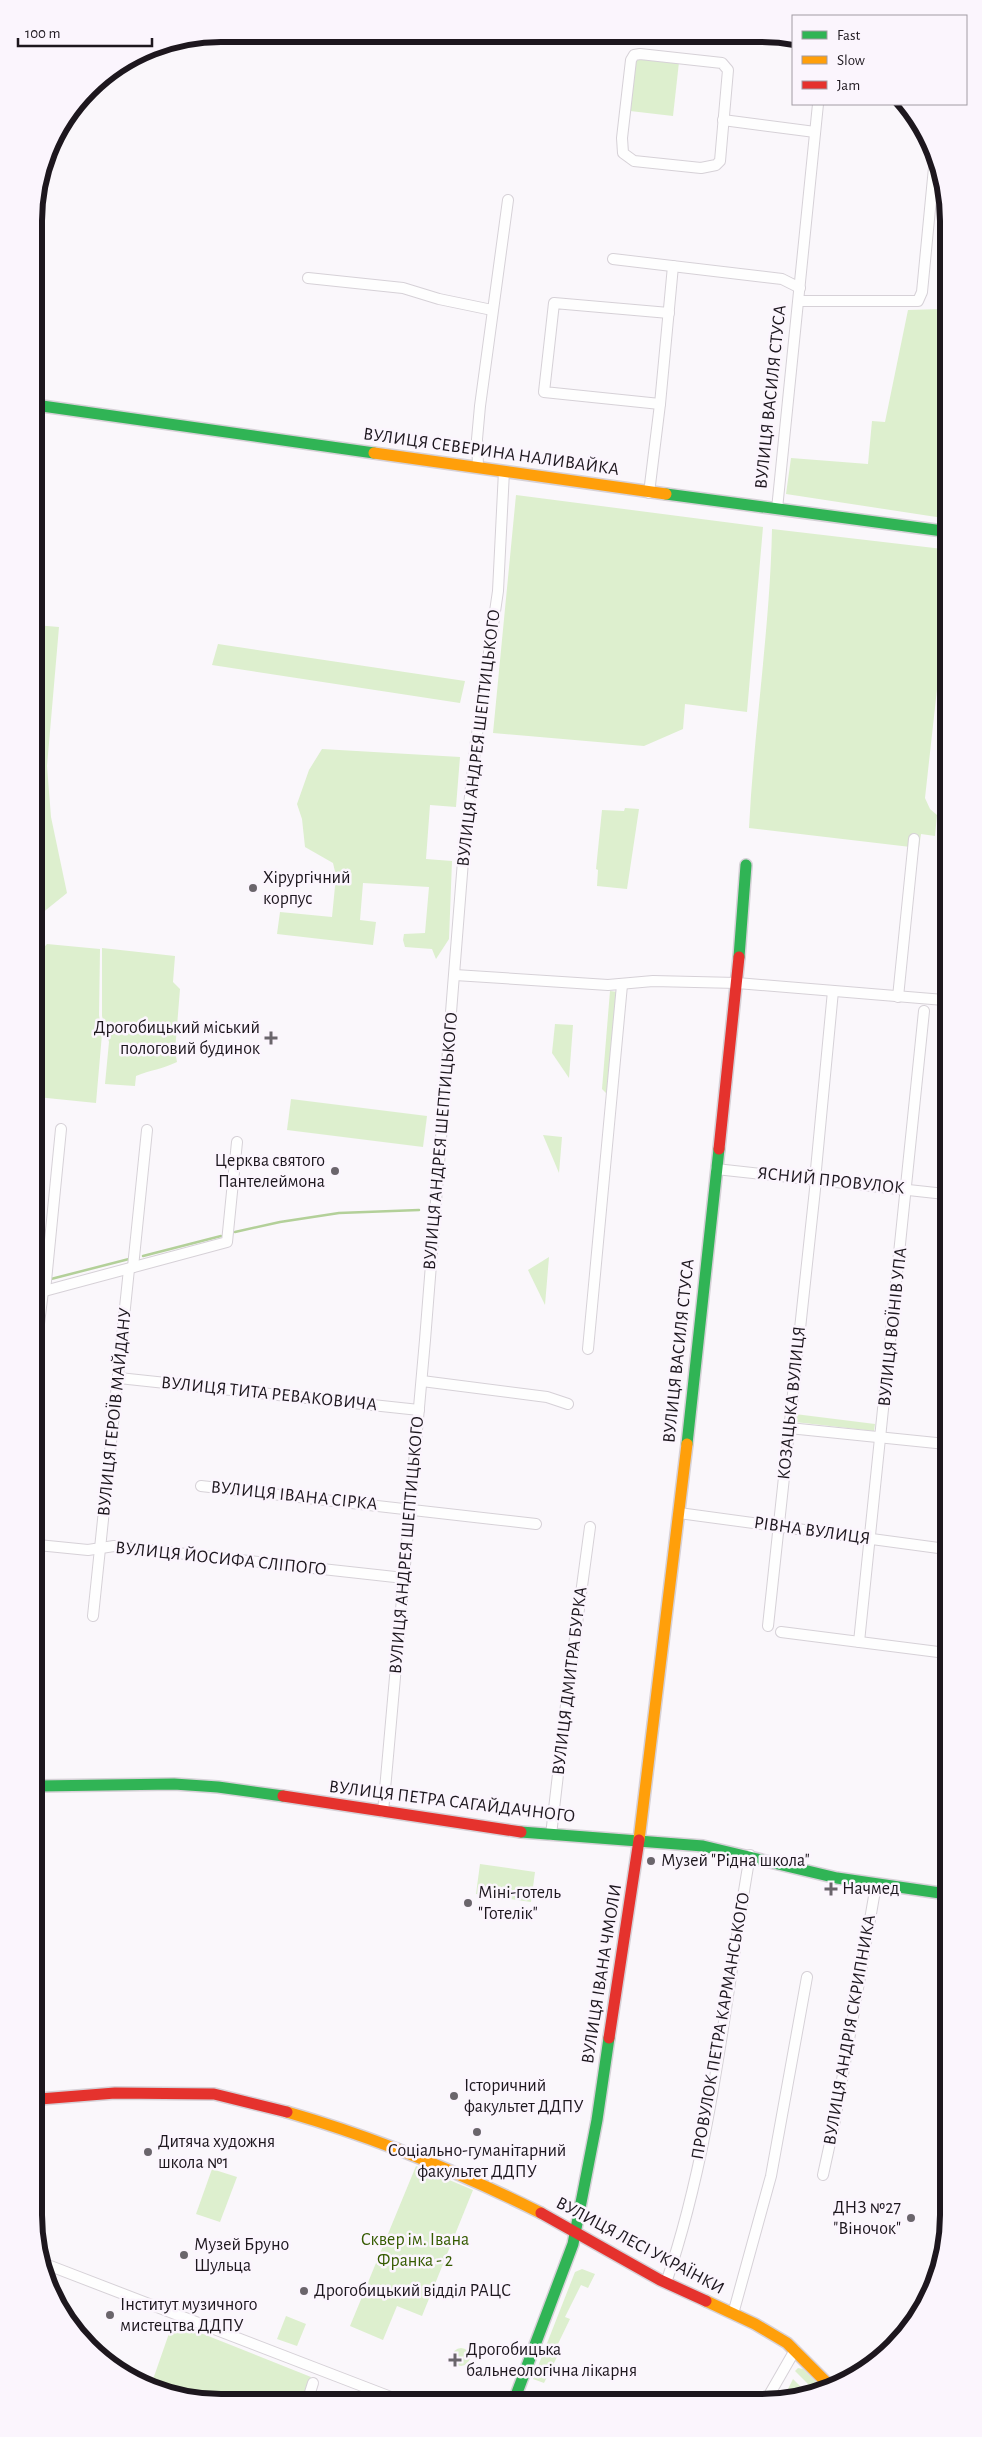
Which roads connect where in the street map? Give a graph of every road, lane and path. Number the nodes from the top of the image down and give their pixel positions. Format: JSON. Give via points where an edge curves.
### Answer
{"nodes":[{"id":1,"x":818,"y":105,"type":"edge"},
{"id":2,"x":723,"y":120,"type":"junction"},
{"id":3,"x":815,"y":132,"type":"junction"},
{"id":4,"x":933,"y":176,"type":"edge"},
{"id":5,"x":508,"y":200,"type":"dead end"},
{"id":6,"x":613,"y":259,"type":"dead end"},
{"id":7,"x":673,"y":266,"type":"junction"},
{"id":8,"x":308,"y":278,"type":"dead end"},
{"id":9,"x":800,"y":288,"type":"junction"},
{"id":10,"x":799,"y":301,"type":"junction"},
{"id":11,"x":492,"y":310,"type":"junction"},
{"id":12,"x":669,"y":313,"type":"junction"},
{"id":13,"x":660,"y":404,"type":"junction"},
{"id":14,"x":42,"y":406,"type":"edge"},
{"id":15,"x":478,"y":466,"type":"junction"},
{"id":16,"x":504,"y":471,"type":"junction"},
{"id":17,"x":649,"y":493,"type":"junction"},
{"id":18,"x":776,"y":510,"type":"junction"},
{"id":19,"x":940,"y":531,"type":"edge"},
{"id":20,"x":914,"y":839,"type":"dead end"},
{"id":21,"x":746,"y":865,"type":"dead end"},
{"id":22,"x":455,"y":974,"type":"junction"},
{"id":23,"x":737,"y":983,"type":"junction"},
{"id":24,"x":622,"y":985,"type":"junction"},
{"id":25,"x":833,"y":991,"type":"junction"},
{"id":26,"x":898,"y":997,"type":"junction"},
{"id":27,"x":940,"y":1000,"type":"edge"},
{"id":28,"x":924,"y":1011,"type":"dead end"},
{"id":29,"x":61,"y":1129,"type":"dead end"},
{"id":30,"x":147,"y":1130,"type":"dead end"},
{"id":31,"x":237,"y":1142,"type":"dead end"},
{"id":32,"x":716,"y":1169,"type":"junction"},
{"id":33,"x":816,"y":1180,"type":"junction"},
{"id":34,"x":906,"y":1190,"type":"junction"},
{"id":35,"x":940,"y":1193,"type":"edge"},
{"id":36,"x":131,"y":1268,"type":"junction"},
{"id":37,"x":42,"y":1292,"type":"edge"},
{"id":38,"x":588,"y":1349,"type":"dead end"},
{"id":39,"x":119,"y":1378,"type":"junction"},
{"id":40,"x":422,"y":1381,"type":"junction"},
{"id":41,"x":568,"y":1404,"type":"dead end"},
{"id":42,"x":419,"y":1410,"type":"junction"},
{"id":43,"x":788,"y":1428,"type":"junction"},
{"id":44,"x":882,"y":1438,"type":"junction"},
{"id":45,"x":940,"y":1443,"type":"edge"},
{"id":46,"x":201,"y":1486,"type":"dead end"},
{"id":47,"x":409,"y":1509,"type":"junction"},
{"id":48,"x":679,"y":1513,"type":"junction"},
{"id":49,"x":536,"y":1524,"type":"dead end"},
{"id":50,"x":778,"y":1526,"type":"junction"},
{"id":51,"x":590,"y":1527,"type":"dead end"},
{"id":52,"x":870,"y":1540,"type":"junction"},
{"id":53,"x":42,"y":1545,"type":"edge"},
{"id":54,"x":101,"y":1548,"type":"junction"},
{"id":55,"x":940,"y":1548,"type":"edge"},
{"id":56,"x":404,"y":1578,"type":"junction"},
{"id":57,"x":93,"y":1616,"type":"dead end"},
{"id":58,"x":768,"y":1626,"type":"dead end"},
{"id":59,"x":781,"y":1632,"type":"dead end"},
{"id":60,"x":859,"y":1642,"type":"junction"},
{"id":61,"x":940,"y":1652,"type":"edge"},
{"id":62,"x":42,"y":1786,"type":"edge"},
{"id":63,"x":383,"y":1812,"type":"junction"},
{"id":64,"x":551,"y":1835,"type":"junction"},
{"id":65,"x":639,"y":1839,"type":"junction"},
{"id":66,"x":750,"y":1855,"type":"junction"},
{"id":67,"x":876,"y":1885,"type":"junction"},
{"id":68,"x":940,"y":1893,"type":"edge"},
{"id":69,"x":807,"y":1977,"type":"dead end"},
{"id":70,"x":42,"y":2099,"type":"edge"},
{"id":71,"x":823,"y":2175,"type":"dead end"},
{"id":72,"x":576,"y":2232,"type":"junction"},
{"id":73,"x":50,"y":2266,"type":"edge"},
{"id":74,"x":666,"y":2283,"type":"junction"},
{"id":75,"x":733,"y":2314,"type":"junction"},
{"id":76,"x":795,"y":2350,"type":"junction"},
{"id":77,"x":826,"y":2382,"type":"edge"},
{"id":78,"x":312,"y":2383,"type":"dead end"},
{"id":79,"x":309,"y":2394,"type":"edge"},
{"id":80,"x":383,"y":2394,"type":"edge"},
{"id":81,"x":516,"y":2394,"type":"edge"},
{"id":82,"x":770,"y":2394,"type":"edge"}],
"edges":[{"from":1,"to":3,"type":"street","name":"ВУЛИЦЯ ВАСИЛЯ СТУСА"},
{"from":2,"to":2,"type":"street","via":[[728,70],[722,62],[634,55],[622,138],[623,153],[634,161],[701,168],[716,165],[720,161]]},
{"from":2,"to":3,"type":"street"},
{"from":3,"to":9,"type":"street","name":"ВУЛИЦЯ ВАСИЛЯ СТУСА"},
{"from":4,"to":10,"type":"street","via":[[922,292],[918,301]]},
{"from":5,"to":11,"type":"street"},
{"from":6,"to":7,"type":"street","name":"ВУЛИЦЯ ВАСИЛЯ СТУСА"},
{"from":7,"to":9,"type":"street","name":"ВУЛИЦЯ ВАСИЛЯ СТУСА","via":[[782,278]]},
{"from":7,"to":12,"type":"street"},
{"from":8,"to":11,"type":"street","via":[[404,288]]},
{"from":9,"to":10,"type":"street","name":"ВУЛИЦЯ ВАСИЛЯ СТУСА"},
{"from":10,"to":18,"type":"street","name":"ВУЛИЦЯ ВАСИЛЯ СТУСА"},
{"from":11,"to":15,"type":"street","via":[[477,428]]},
{"from":12,"to":13,"type":"street"},
{"from":12,"to":13,"type":"street","via":[[554,303],[544,392]]},
{"from":13,"to":17,"type":"street"},
{"from":14,"to":15,"type":"street","name":"ВУЛИЦЯ СЕВЕРИНА НАЛИВАЙКА"},
{"from":15,"to":16,"type":"street","name":"ВУЛИЦЯ СЕВЕРИНА НАЛИВАЙКА"},
{"from":16,"to":17,"type":"street","name":"ВУЛИЦЯ СЕВЕРИНА НАЛИВАЙКА"},
{"from":16,"to":22,"type":"street","name":"ВУЛИЦЯ АНДРЕЯ ШЕПТИЦЬКОГО","via":[[498,590],[475,750]]},
{"from":17,"to":18,"type":"street","name":"ВУЛИЦЯ СЕВЕРИНА НАЛИВАЙКА"},
{"from":18,"to":19,"type":"street","name":"ВУЛИЦЯ СЕВЕРИНА НАЛИВАЙКА"},
{"from":20,"to":26,"type":"street"},
{"from":21,"to":23,"type":"street","name":"ВУЛИЦЯ ВАСИЛЯ СТУСА"},
{"from":22,"to":24,"type":"street"},
{"from":22,"to":40,"type":"street","name":"ВУЛИЦЯ АНДРЕЯ ШЕПТИЦЬКОГО"},
{"from":23,"to":24,"type":"street","via":[[653,981]]},
{"from":23,"to":25,"type":"street"},
{"from":23,"to":32,"type":"street","name":"ВУЛИЦЯ ВАСИЛЯ СТУСА"},
{"from":24,"to":38,"type":"street"},
{"from":25,"to":26,"type":"street"},
{"from":25,"to":33,"type":"street","name":"КОЗАЦЬКА ВУЛИЦЯ"},
{"from":26,"to":27,"type":"street"},
{"from":28,"to":34,"type":"street","name":"ВУЛИЦЯ ВОЇНІВ УПА"},
{"from":29,"to":37,"type":"street"},
{"from":30,"to":36,"type":"street","name":"ВУЛИЦЯ ГЕРОЇВ МАЙДАНУ"},
{"from":31,"to":36,"type":"street","via":[[227,1242]]},
{"from":32,"to":33,"type":"street","name":"ЯСНИЙ ПРОВУЛОК"},
{"from":32,"to":48,"type":"street","name":"ВУЛИЦЯ ВАСИЛЯ СТУСА"},
{"from":33,"to":34,"type":"street","name":"ЯСНИЙ ПРОВУЛОК"},
{"from":33,"to":43,"type":"street","name":"КОЗАЦЬКА ВУЛИЦЯ"},
{"from":34,"to":35,"type":"street","name":"ЯСНИЙ ПРОВУЛОК"},
{"from":34,"to":44,"type":"street","name":"ВУЛИЦЯ ВОЇНІВ УПА"},
{"from":36,"to":37,"type":"street"},
{"from":36,"to":39,"type":"street","name":"ВУЛИЦЯ ГЕРОЇВ МАЙДАНУ"},
{"from":39,"to":42,"type":"street","name":"ВУЛИЦЯ ТИТА РЕВАКОВИЧА"},
{"from":39,"to":54,"type":"street","name":"ВУЛИЦЯ ГЕРОЇВ МАЙДАНУ"},
{"from":40,"to":41,"type":"street","via":[[547,1397]]},
{"from":40,"to":42,"type":"street","name":"ВУЛИЦЯ АНДРЕЯ ШЕПТИЦЬКОГО"},
{"from":42,"to":47,"type":"street","name":"ВУЛИЦЯ АНДРЕЯ ШЕПТИЦЬКОГО"},
{"from":43,"to":44,"type":"street"},
{"from":43,"to":50,"type":"street","name":"КОЗАЦЬКА ВУЛИЦЯ"},
{"from":44,"to":45,"type":"street"},
{"from":44,"to":52,"type":"street","name":"ВУЛИЦЯ ВОЇНІВ УПА"},
{"from":46,"to":47,"type":"street","name":"ВУЛИЦЯ ІВАНА СІРКА"},
{"from":47,"to":49,"type":"street","name":"ВУЛИЦЯ ІВАНА СІРКА"},
{"from":47,"to":56,"type":"street","name":"ВУЛИЦЯ АНДРЕЯ ШЕПТИЦЬКОГО"},
{"from":48,"to":50,"type":"street","name":"РІВНА ВУЛИЦЯ"},
{"from":48,"to":65,"type":"street","name":"ВУЛИЦЯ ВАСИЛЯ СТУСА"},
{"from":50,"to":52,"type":"street","name":"РІВНА ВУЛИЦЯ"},
{"from":50,"to":58,"type":"street","name":"КОЗАЦЬКА ВУЛИЦЯ"},
{"from":51,"to":64,"type":"street","name":"ВУЛИЦЯ ДМИТРА БУРКА"},
{"from":52,"to":55,"type":"street","name":"РІВНА ВУЛИЦЯ"},
{"from":52,"to":60,"type":"street","name":"ВУЛИЦЯ ВОЇНІВ УПА"},
{"from":53,"to":54,"type":"street","name":"ВУЛИЦЯ ЙОСИФА СЛІПОГО","via":[[88,1550]]},
{"from":54,"to":56,"type":"street","name":"ВУЛИЦЯ ЙОСИФА СЛІПОГО","via":[[114,1546]]},
{"from":54,"to":57,"type":"street","name":"ВУЛИЦЯ ГЕРОЇВ МАЙДАНУ"},
{"from":56,"to":63,"type":"street","name":"ВУЛИЦЯ АНДРЕЯ ШЕПТИЦЬКОГО"},
{"from":59,"to":60,"type":"street"},
{"from":60,"to":61,"type":"street"},
{"from":62,"to":63,"type":"street","name":"ВУЛИЦЯ ПЕТРА САГАЙДАЧНОГО","via":[[182,1784]]},
{"from":63,"to":64,"type":"street","name":"ВУЛИЦЯ ПЕТРА САГАЙДАЧНОГО"},
{"from":64,"to":65,"type":"street","name":"ВУЛИЦЯ ПЕТРА САГАЙДАЧНОГО"},
{"from":65,"to":66,"type":"street","name":"ВУЛИЦЯ ПЕТРА САГАЙДАЧНОГО"},
{"from":65,"to":72,"type":"street","name":"ВУЛИЦЯ ІВАНА ЧМОЛИ","via":[[597,2120]]},
{"from":66,"to":67,"type":"street","name":"ВУЛИЦЯ ПЕТРА САГАЙДАЧНОГО","via":[[801,1870]]},
{"from":66,"to":74,"type":"street","name":"ПРОВУЛОК ПЕТРА КАРМАНСЬКОГО","via":[[709,2118],[678,2248]]},
{"from":67,"to":68,"type":"street","name":"ВУЛИЦЯ ПЕТРА САГАЙДАЧНОГО"},
{"from":67,"to":71,"type":"street","name":"ВУЛИЦЯ АНДРІЯ СКРИПНИКА"},
{"from":69,"to":75,"type":"street","via":[[771,2176]]},
{"from":70,"to":72,"type":"street","name":"ВУЛИЦЯ ЛЕСІ УКРАЇНКИ","via":[[115,2093],[200,2093],[258,2103],[343,2127],[396,2147],[471,2178]]},
{"from":72,"to":74,"type":"street","name":"ВУЛИЦЯ ЛЕСІ УКРАЇНКИ"},
{"from":72,"to":81,"type":"street","name":"ВУЛИЦЯ ІВАНА ЧМОЛИ"},
{"from":73,"to":80,"type":"street"},
{"from":74,"to":75,"type":"street","name":"ВУЛИЦЯ ЛЕСІ УКРАЇНКИ"},
{"from":75,"to":76,"type":"street","name":"ВУЛИЦЯ ЛЕСІ УКРАЇНКИ","via":[[777,2336]]},
{"from":76,"to":77,"type":"street","name":"ВУЛИЦЯ ЛЕСІ УКРАЇНКИ"},
{"from":76,"to":82,"type":"street"},
{"from":78,"to":79,"type":"street"}]}
